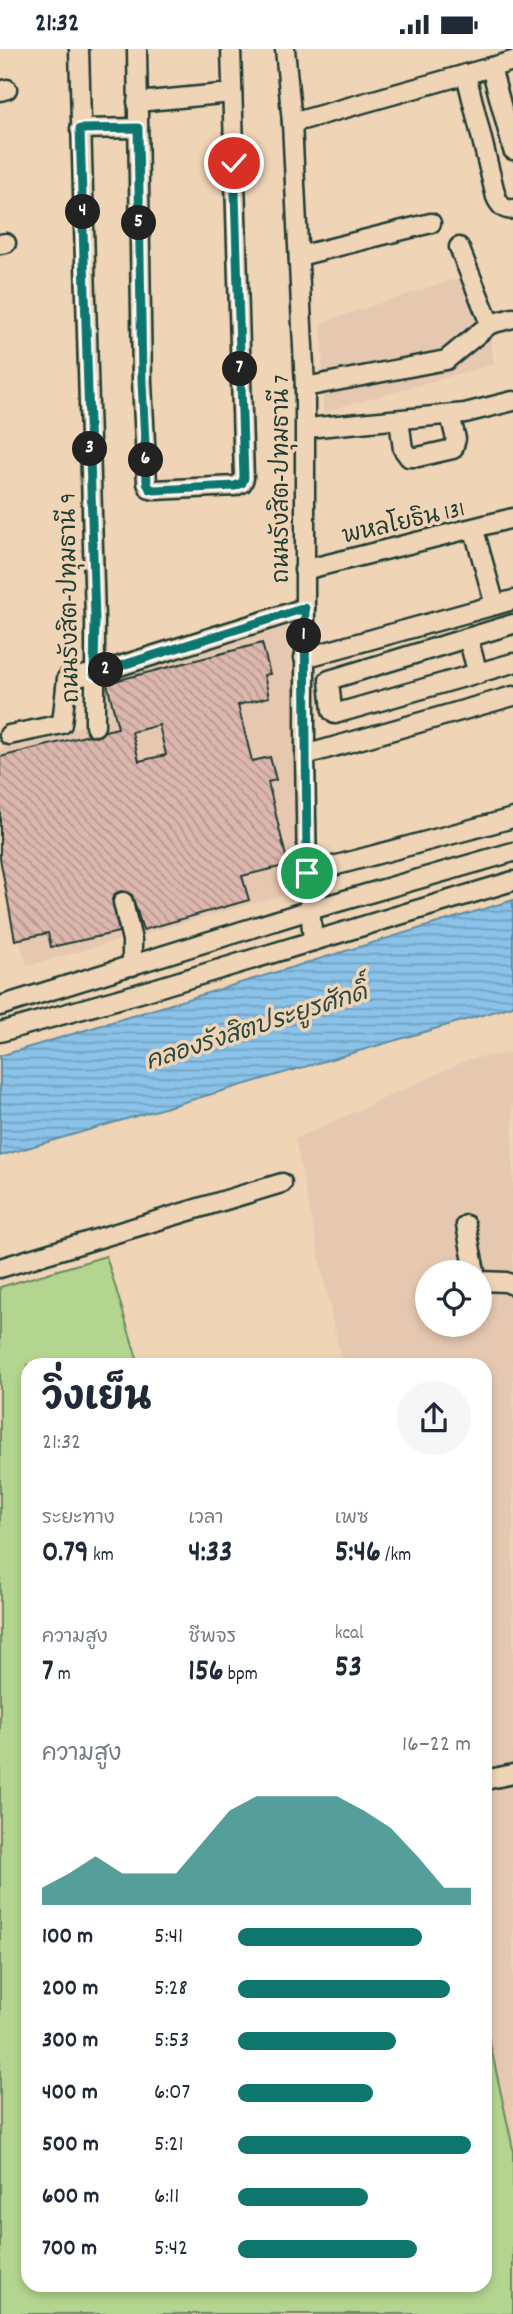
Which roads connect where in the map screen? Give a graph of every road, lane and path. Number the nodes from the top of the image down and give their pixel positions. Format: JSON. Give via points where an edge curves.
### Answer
{"nodes":[{"id":1,"x":137,"y":49,"type":"edge"},
{"id":2,"x":231,"y":49,"type":"edge"},
{"id":3,"x":285,"y":49,"type":"edge"},
{"id":4,"x":84,"y":50,"type":"edge"},
{"id":5,"x":513,"y":61,"type":"edge"},
{"id":6,"x":491,"y":67,"type":"junction"},
{"id":7,"x":466,"y":74,"type":"junction"},
{"id":8,"x":232,"y":93,"type":"junction"},
{"id":9,"x":137,"y":102,"type":"junction"},
{"id":10,"x":292,"y":123,"type":"junction"},
{"id":11,"x":138,"y":128,"type":"junction"},
{"id":12,"x":80,"y":129,"type":"junction"},
{"id":13,"x":513,"y":151,"type":"edge"},
{"id":14,"x":513,"y":209,"type":"edge"},
{"id":15,"x":431,"y":223,"type":"dead end"},
{"id":16,"x":459,"y":247,"type":"dead end"},
{"id":17,"x":299,"y":256,"type":"junction"},
{"id":18,"x":513,"y":318,"type":"edge"},
{"id":19,"x":490,"y":324,"type":"junction"},
{"id":20,"x":305,"y":387,"type":"junction"},
{"id":21,"x":513,"y":401,"type":"edge"},
{"id":22,"x":450,"y":415,"type":"junction"},
{"id":23,"x":399,"y":420,"type":"junction"},
{"id":24,"x":307,"y":428,"type":"junction"},
{"id":25,"x":513,"y":518,"type":"edge"},
{"id":26,"x":474,"y":530,"type":"junction"},
{"id":27,"x":304,"y":570,"type":"junction"},
{"id":28,"x":513,"y":600,"type":"edge"},
{"id":29,"x":495,"y":605,"type":"junction"},
{"id":30,"x":305,"y":608,"type":"junction"},
{"id":31,"x":513,"y":624,"type":"edge"},
{"id":32,"x":468,"y":638,"type":"junction"},
{"id":33,"x":304,"y":659,"type":"junction"},
{"id":34,"x":513,"y":663,"type":"edge"},
{"id":35,"x":94,"y":674,"type":"junction"},
{"id":36,"x":478,"y":674,"type":"junction"},
{"id":37,"x":513,"y":696,"type":"edge"},
{"id":38,"x":95,"y":726,"type":"dead end"},
{"id":39,"x":9,"y":735,"type":"dead end"},
{"id":40,"x":305,"y":755,"type":"junction"},
{"id":41,"x":513,"y":818,"type":"edge"},
{"id":42,"x":513,"y":852,"type":"edge"},
{"id":43,"x":307,"y":873,"type":"junction"},
{"id":44,"x":513,"y":881,"type":"edge"},
{"id":45,"x":123,"y":902,"type":"dead end"},
{"id":46,"x":310,"y":910,"type":"junction"},
{"id":47,"x":313,"y":941,"type":"junction"},
{"id":48,"x":132,"y":966,"type":"junction"},
{"id":49,"x":0,"y":1006,"type":"edge"},
{"id":50,"x":0,"y":1032,"type":"edge"},
{"id":51,"x":282,"y":1183,"type":"dead end"},
{"id":52,"x":466,"y":1225,"type":"dead end"},
{"id":53,"x":473,"y":1260,"type":"edge"},
{"id":54,"x":0,"y":1268,"type":"edge"},
{"id":55,"x":492,"y":1281,"type":"edge"},
{"id":56,"x":513,"y":1285,"type":"edge"},
{"id":57,"x":513,"y":1774,"type":"edge"},
{"id":58,"x":492,"y":1778,"type":"edge"}],
"edges":[{"from":1,"to":9,"type":"street"},
{"from":2,"to":8,"type":"street"},
{"from":3,"to":10,"type":"street","name":"ถนนรังสิต-ปทุมธานี 7"},
{"from":4,"to":12,"type":"street","name":"ถนนรังสิต-ปทุมธานี 9"},
{"from":5,"to":6,"type":"street"},
{"from":6,"to":7,"type":"street"},
{"from":6,"to":13,"type":"street"},
{"from":7,"to":10,"type":"street"},
{"from":7,"to":14,"type":"street","via":[[496,197],[500,205]]},
{"from":8,"to":9,"type":"street"},
{"from":8,"to":11,"type":"street","via":[[244,478],[235,486],[155,490],[147,483]]},
{"from":9,"to":11,"type":"street"},
{"from":10,"to":17,"type":"street","name":"ถนนรังสิต-ปทุมธานี 7"},
{"from":11,"to":12,"type":"street"},
{"from":12,"to":35,"type":"street","name":"ถนนรังสิต-ปทุมธานี 9"},
{"from":15,"to":17,"type":"street"},
{"from":16,"to":19,"type":"street"},
{"from":17,"to":20,"type":"street","name":"ถนนรังสิต-ปทุมธานี 7"},
{"from":18,"to":19,"type":"street"},
{"from":19,"to":20,"type":"street","via":[[446,361]]},
{"from":20,"to":24,"type":"street","name":"ถนนรังสิต-ปทุมธานี 7"},
{"from":21,"to":22,"type":"street"},
{"from":22,"to":23,"type":"street"},
{"from":22,"to":23,"type":"street","via":[[456,439],[453,449],[418,457],[409,457],[403,449]]},
{"from":23,"to":24,"type":"street"},
{"from":24,"to":27,"type":"street","name":"ถนนรังสิต-ปทุมธานี 7"},
{"from":25,"to":26,"type":"street","name":"พหลโยธิน 131"},
{"from":26,"to":27,"type":"street","name":"พหลโยธิน 131"},
{"from":26,"to":29,"type":"street"},
{"from":27,"to":30,"type":"street","name":"ถนนรังสิต-ปทุมธานี 7"},
{"from":28,"to":29,"type":"street"},
{"from":29,"to":33,"type":"street"},
{"from":30,"to":33,"type":"street","name":"ถนนรังสิต-ปทุมธานี 7"},
{"from":30,"to":35,"type":"street"},
{"from":31,"to":32,"type":"street"},
{"from":32,"to":36,"type":"street"},
{"from":32,"to":36,"type":"street","via":[[329,680],[332,711],[335,714]]},
{"from":33,"to":40,"type":"street","name":"ถนนรังสิต-ปทุมธานี 7"},
{"from":34,"to":36,"type":"street"},
{"from":35,"to":38,"type":"street","name":"ถนนรังสิต-ปทุมธานี 9"},
{"from":35,"to":39,"type":"street","via":[[67,678],[62,724]]},
{"from":37,"to":40,"type":"street"},
{"from":40,"to":43,"type":"street","name":"ถนนรังสิต-ปทุมธานี 7"},
{"from":41,"to":43,"type":"street"},
{"from":42,"to":46,"type":"street"},
{"from":43,"to":46,"type":"street","name":"ถนนรังสิต-ปทุมธานี 7"},
{"from":44,"to":47,"type":"street"},
{"from":45,"to":48,"type":"street","via":[[132,940]]},
{"from":46,"to":47,"type":"street","name":"ถนนรังสิต-ปทุมธานี 7"},
{"from":46,"to":48,"type":"street"},
{"from":47,"to":50,"type":"street"},
{"from":48,"to":49,"type":"street"},
{"from":51,"to":54,"type":"street"},
{"from":52,"to":53,"type":"street"},
{"from":55,"to":56,"type":"street"},
{"from":57,"to":58,"type":"street"}]}
